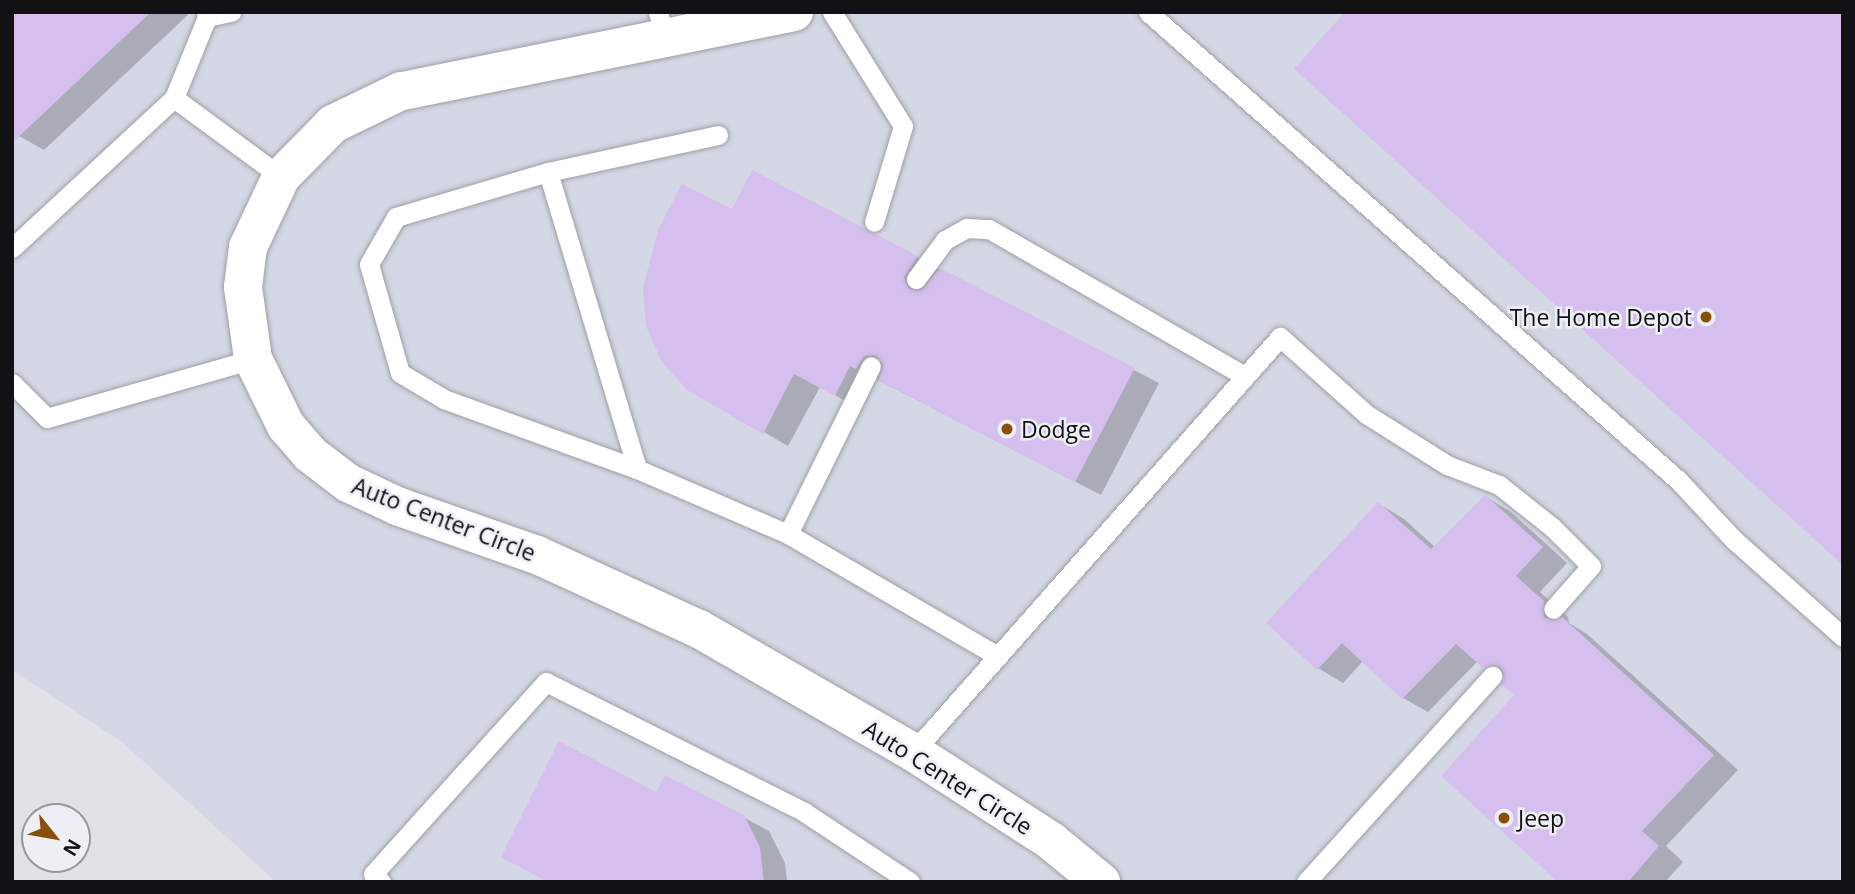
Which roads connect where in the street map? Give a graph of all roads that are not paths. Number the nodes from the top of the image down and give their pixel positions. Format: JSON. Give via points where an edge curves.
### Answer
{"nodes":[{"id":1,"x":231,"y":12,"type":"edge"},
{"id":2,"x":794,"y":12,"type":"edge"},
{"id":3,"x":832,"y":12,"type":"edge"},
{"id":4,"x":1148,"y":12,"type":"edge"},
{"id":5,"x":206,"y":15,"type":"edge"},
{"id":6,"x":662,"y":27,"type":"edge"},
{"id":7,"x":174,"y":97,"type":"junction"},
{"id":8,"x":718,"y":135,"type":"dead end"},
{"id":9,"x":548,"y":172,"type":"junction"},
{"id":10,"x":281,"y":177,"type":"junction"},
{"id":11,"x":874,"y":222,"type":"dead end"},
{"id":12,"x":12,"y":248,"type":"edge"},
{"id":13,"x":916,"y":279,"type":"dead end"},
{"id":14,"x":253,"y":359,"type":"junction"},
{"id":15,"x":871,"y":366,"type":"dead end"},
{"id":16,"x":1245,"y":376,"type":"junction"},
{"id":17,"x":12,"y":383,"type":"edge"},
{"id":18,"x":637,"y":469,"type":"junction"},
{"id":19,"x":788,"y":534,"type":"junction"},
{"id":20,"x":1553,"y":609,"type":"dead end"},
{"id":21,"x":1843,"y":637,"type":"edge"},
{"id":22,"x":998,"y":656,"type":"junction"},
{"id":23,"x":1492,"y":676,"type":"dead end"},
{"id":24,"x":913,"y":752,"type":"junction"},
{"id":25,"x":381,"y":882,"type":"edge"},
{"id":26,"x":910,"y":882,"type":"edge"},
{"id":27,"x":1101,"y":882,"type":"edge"},
{"id":28,"x":1306,"y":882,"type":"edge"}],
"edges":[{"from":1,"to":5,"type":"lane"},
{"from":2,"to":6,"type":"street","name":"Auto Center Circle"},
{"from":3,"to":11,"type":"lane","via":[[903,126]]},
{"from":4,"to":21,"type":"lane","via":[[1679,481],[1733,539]]},
{"from":5,"to":7,"type":"lane"},
{"from":6,"to":10,"type":"street","name":"Auto Center Circle","via":[[401,91],[366,104],[333,124]]},
{"from":7,"to":10,"type":"lane"},
{"from":7,"to":12,"type":"lane"},
{"from":8,"to":9,"type":"lane"},
{"from":9,"to":18,"type":"lane"},
{"from":9,"to":18,"type":"lane","via":[[396,217],[369,264],[400,373],[444,399]]},
{"from":10,"to":14,"type":"street","name":"Auto Center Circle","via":[[248,247],[243,287]]},
{"from":13,"to":16,"type":"lane","via":[[946,240],[967,228],[989,229]]},
{"from":14,"to":17,"type":"lane","via":[[47,418]]},
{"from":14,"to":24,"type":"street","name":"Auto Center Circle","via":[[286,426],[310,454],[348,483],[397,506],[537,555],[699,629]]},
{"from":15,"to":19,"type":"lane"},
{"from":16,"to":20,"type":"lane","via":[[1279,337],[1366,414],[1447,466],[1499,485],[1591,566]]},
{"from":16,"to":22,"type":"lane"},
{"from":18,"to":19,"type":"lane"},
{"from":19,"to":22,"type":"lane"},
{"from":22,"to":24,"type":"lane"},
{"from":23,"to":28,"type":"lane"},
{"from":24,"to":27,"type":"street","name":"Auto Center Circle","via":[[1051,841]]},
{"from":25,"to":26,"type":"lane","via":[[373,874],[546,681],[804,812]]}]}
